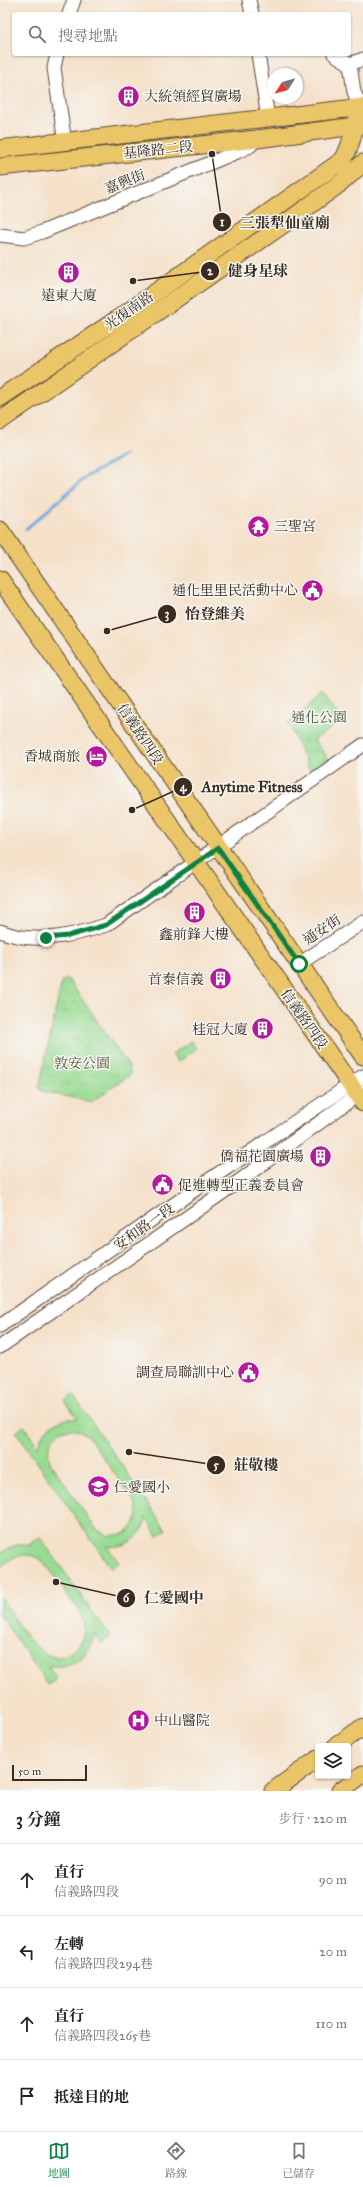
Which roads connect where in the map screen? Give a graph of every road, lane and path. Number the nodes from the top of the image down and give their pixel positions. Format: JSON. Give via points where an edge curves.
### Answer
{"nodes":[{"id":1,"x":74,"y":0,"type":"edge"},
{"id":2,"x":250,"y":0,"type":"edge"},
{"id":3,"x":70,"y":12,"type":"edge"},
{"id":4,"x":252,"y":12,"type":"edge"},
{"id":5,"x":57,"y":56,"type":"edge"},
{"id":6,"x":258,"y":56,"type":"edge"},
{"id":7,"x":337,"y":56,"type":"edge"},
{"id":8,"x":363,"y":59,"type":"edge"},
{"id":9,"x":350,"y":64,"type":"junction"},
{"id":10,"x":362,"y":108,"type":"edge"},
{"id":11,"x":268,"y":118,"type":"junction"},
{"id":12,"x":359,"y":125,"type":"edge"},
{"id":13,"x":257,"y":139,"type":"junction"},
{"id":14,"x":65,"y":143,"type":"junction"},
{"id":15,"x":0,"y":149,"type":"edge"},
{"id":16,"x":363,"y":164,"type":"edge"},
{"id":17,"x":0,"y":168,"type":"edge"},
{"id":18,"x":0,"y":235,"type":"edge"},
{"id":19,"x":0,"y":398,"type":"edge"},
{"id":20,"x":0,"y":421,"type":"edge"},
{"id":21,"x":0,"y":530,"type":"edge"},
{"id":22,"x":0,"y":579,"type":"edge"},
{"id":23,"x":361,"y":751,"type":"edge"},
{"id":24,"x":218,"y":848,"type":"junction"},
{"id":25,"x":197,"y":862,"type":"junction"},
{"id":26,"x":363,"y":922,"type":"edge"},
{"id":27,"x":0,"y":931,"type":"edge"},
{"id":28,"x":299,"y":964,"type":"junction"},
{"id":29,"x":363,"y":1056,"type":"edge"},
{"id":30,"x":360,"y":1088,"type":"edge"},
{"id":31,"x":0,"y":1326,"type":"edge"},
{"id":32,"x":0,"y":1347,"type":"edge"},
{"id":33,"x":363,"y":1727,"type":"edge"},
{"id":34,"x":340,"y":1743,"type":"edge"},
{"id":35,"x":315,"y":1761,"type":"edge"},
{"id":36,"x":363,"y":1774,"type":"edge"},
{"id":37,"x":273,"y":1791,"type":"edge"},
{"id":38,"x":340,"y":1791,"type":"edge"}],
"edges":[{"from":1,"to":3,"type":"street"},
{"from":2,"to":4,"type":"street"},
{"from":5,"to":14,"type":"street","via":[[54,68]]},
{"from":6,"to":11,"type":"street"},
{"from":7,"to":9,"type":"street"},
{"from":8,"to":9,"type":"street"},
{"from":9,"to":10,"type":"street","via":[[354,92]]},
{"from":10,"to":11,"type":"main road","name":"基隆路二段"},
{"from":10,"to":12,"type":"main road","name":"光復南路"},
{"from":11,"to":14,"type":"main road","name":"基隆路二段"},
{"from":12,"to":13,"type":"main road","name":"基隆路二段"},
{"from":12,"to":19,"type":"main road","name":"光復南路","via":[[343,160],[122,316]]},
{"from":13,"to":17,"type":"main road","name":"基隆路二段"},
{"from":13,"to":18,"type":"street","name":"嘉興街","via":[[250,146],[237,152],[42,232],[24,238]]},
{"from":14,"to":15,"type":"main road","name":"基隆路二段"},
{"from":16,"to":20,"type":"main road","name":"光復南路","via":[[284,224]]},
{"from":21,"to":24,"type":"main road","name":"信義路四段"},
{"from":22,"to":25,"type":"main road","name":"信義路四段"},
{"from":23,"to":24,"type":"street","via":[[305,785]]},
{"from":24,"to":25,"type":"street"},
{"from":24,"to":28,"type":"main road","name":"信義路四段"},
{"from":25,"to":27,"type":"street","via":[[106,925],[53,938],[14,935]]},
{"from":25,"to":30,"type":"main road","name":"信義路四段"},
{"from":26,"to":28,"type":"street","name":"通安街"},
{"from":28,"to":29,"type":"main road","name":"信義路四段"},
{"from":30,"to":31,"type":"street","name":"安和路一段"},
{"from":30,"to":32,"type":"street","name":"安和路一段","via":[[235,1184]]},
{"from":33,"to":34,"type":"main road"},
{"from":35,"to":37,"type":"main road"},
{"from":36,"to":38,"type":"main road"}]}
